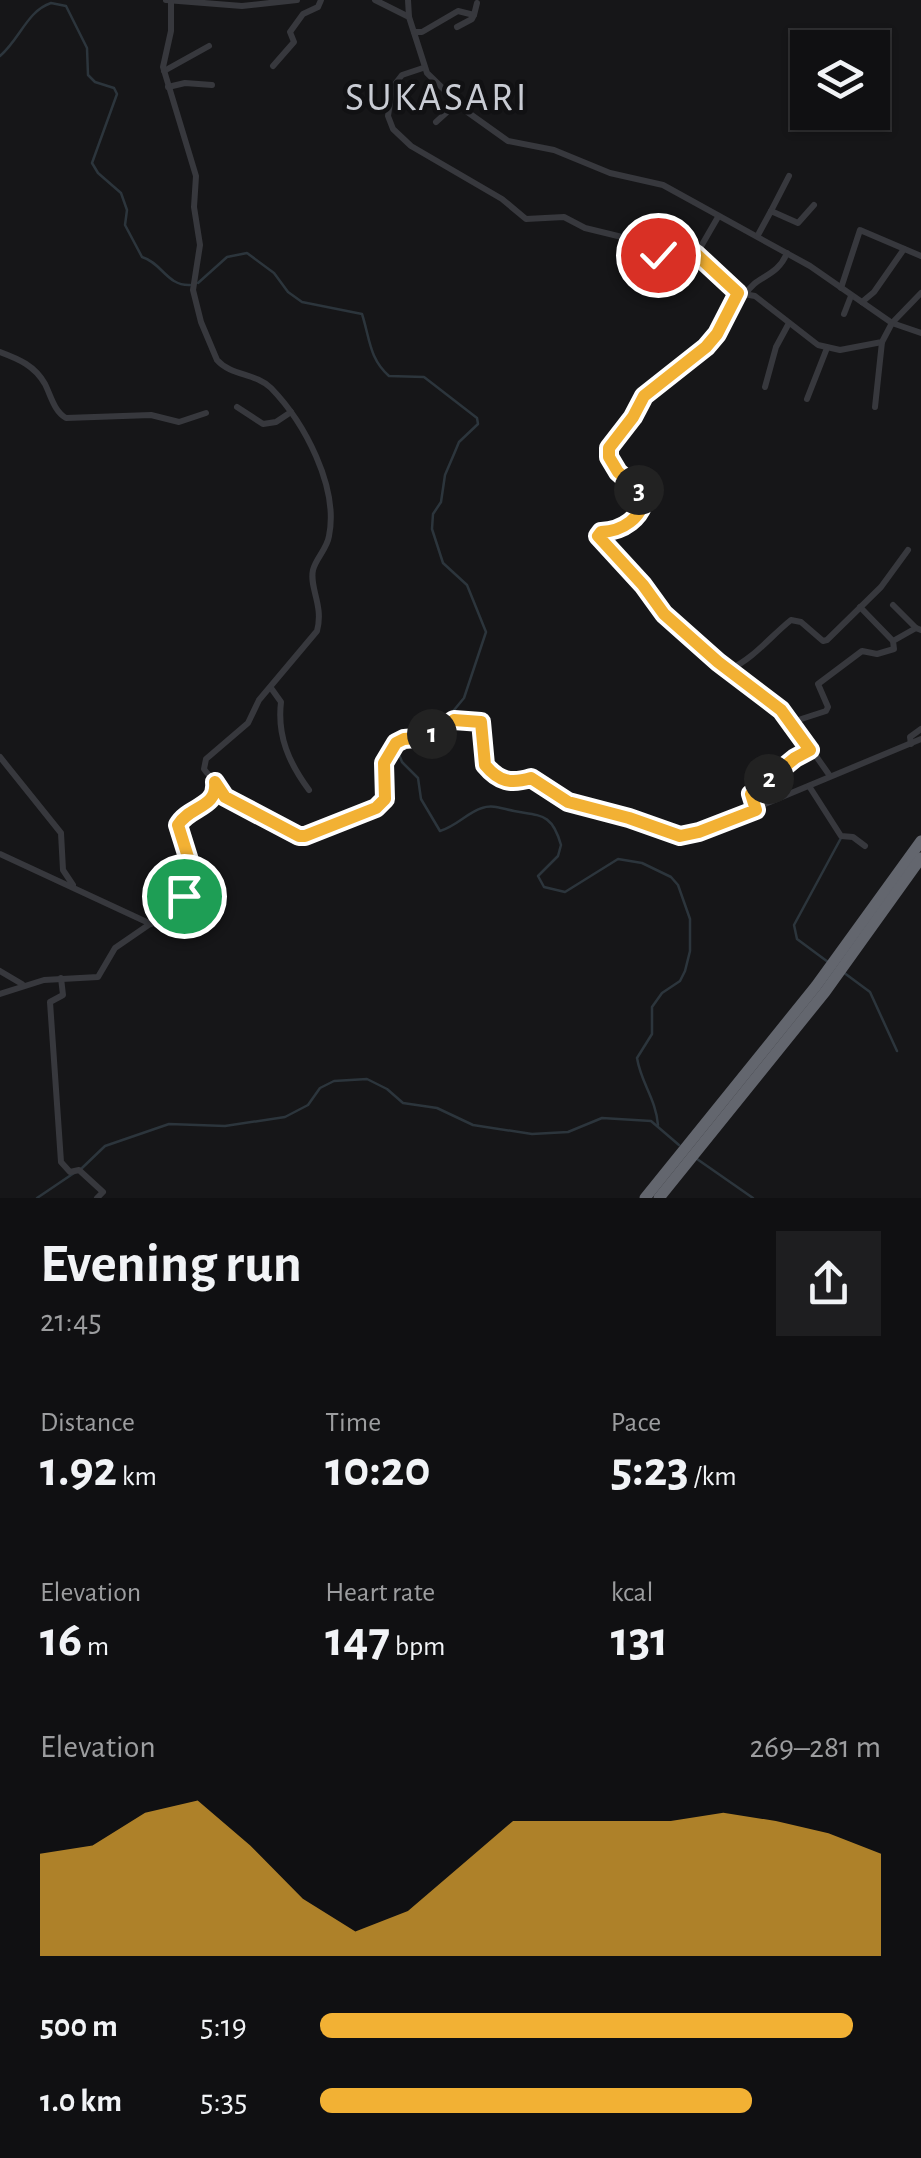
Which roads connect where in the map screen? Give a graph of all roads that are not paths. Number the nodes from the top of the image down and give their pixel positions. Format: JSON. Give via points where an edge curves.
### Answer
{"nodes":[{"id":1,"x":296,"y":0,"type":"edge"},
{"id":2,"x":321,"y":0,"type":"edge"},
{"id":3,"x":375,"y":0,"type":"edge"},
{"id":4,"x":408,"y":0,"type":"edge"},
{"id":5,"x":168,"y":1,"type":"edge"},
{"id":6,"x":477,"y":3,"type":"dead end"},
{"id":7,"x":474,"y":15,"type":"junction"},
{"id":8,"x":409,"y":16,"type":"junction"},
{"id":9,"x":457,"y":26,"type":"dead end"},
{"id":10,"x":414,"y":32,"type":"junction"},
{"id":11,"x":209,"y":46,"type":"dead end"},
{"id":12,"x":274,"y":66,"type":"dead end"},
{"id":13,"x":423,"y":68,"type":"junction"},
{"id":14,"x":164,"y":70,"type":"junction"},
{"id":15,"x":212,"y":85,"type":"dead end"},
{"id":16,"x":168,"y":87,"type":"junction"},
{"id":17,"x":457,"y":104,"type":"junction"},
{"id":18,"x":436,"y":122,"type":"dead end"},
{"id":19,"x":789,"y":176,"type":"dead end"},
{"id":20,"x":814,"y":204,"type":"dead end"},
{"id":21,"x":771,"y":211,"type":"junction"},
{"id":22,"x":718,"y":216,"type":"junction"},
{"id":23,"x":758,"y":235,"type":"junction"},
{"id":24,"x":904,"y":249,"type":"junction"},
{"id":25,"x":787,"y":253,"type":"junction"},
{"id":26,"x":696,"y":254,"type":"junction"},
{"id":27,"x":921,"y":256,"type":"edge"},
{"id":28,"x":840,"y":288,"type":"junction"},
{"id":29,"x":921,"y":292,"type":"edge"},
{"id":30,"x":742,"y":294,"type":"junction"},
{"id":31,"x":852,"y":296,"type":"junction"},
{"id":32,"x":862,"y":302,"type":"junction"},
{"id":33,"x":844,"y":314,"type":"dead end"},
{"id":34,"x":789,"y":323,"type":"junction"},
{"id":35,"x":892,"y":323,"type":"junction"},
{"id":36,"x":921,"y":333,"type":"edge"},
{"id":37,"x":882,"y":342,"type":"junction"},
{"id":38,"x":827,"y":348,"type":"junction"},
{"id":39,"x":0,"y":352,"type":"edge"},
{"id":40,"x":765,"y":387,"type":"dead end"},
{"id":41,"x":807,"y":399,"type":"dead end"},
{"id":42,"x":237,"y":407,"type":"dead end"},
{"id":43,"x":876,"y":407,"type":"dead end"},
{"id":44,"x":290,"y":412,"type":"junction"},
{"id":45,"x":206,"y":414,"type":"dead end"},
{"id":46,"x":908,"y":550,"type":"dead end"},
{"id":47,"x":893,"y":605,"type":"dead end"},
{"id":48,"x":860,"y":607,"type":"junction"},
{"id":49,"x":918,"y":629,"type":"edge"},
{"id":50,"x":894,"y":641,"type":"junction"},
{"id":51,"x":729,"y":670,"type":"junction"},
{"id":52,"x":271,"y":688,"type":"junction"},
{"id":53,"x":792,"y":722,"type":"junction"},
{"id":54,"x":921,"y":730,"type":"edge"},
{"id":55,"x":921,"y":739,"type":"edge"},
{"id":56,"x":912,"y":744,"type":"junction"},
{"id":57,"x":810,"y":750,"type":"junction"},
{"id":58,"x":0,"y":757,"type":"edge"},
{"id":59,"x":830,"y":776,"type":"junction"},
{"id":60,"x":215,"y":782,"type":"junction"},
{"id":61,"x":810,"y":786,"type":"junction"},
{"id":62,"x":309,"y":790,"type":"dead end"},
{"id":63,"x":756,"y":810,"type":"junction"},
{"id":64,"x":921,"y":841,"type":"edge"},
{"id":65,"x":865,"y":846,"type":"dead end"},
{"id":66,"x":0,"y":854,"type":"edge"},
{"id":67,"x":921,"y":858,"type":"edge"},
{"id":68,"x":74,"y":886,"type":"junction"},
{"id":69,"x":152,"y":924,"type":"junction"},
{"id":70,"x":0,"y":971,"type":"edge"},
{"id":71,"x":61,"y":978,"type":"junction"},
{"id":72,"x":23,"y":985,"type":"junction"},
{"id":73,"x":0,"y":994,"type":"edge"},
{"id":74,"x":97,"y":1198,"type":"edge"},
{"id":75,"x":644,"y":1198,"type":"edge"},
{"id":76,"x":659,"y":1198,"type":"edge"}],
"edges":[{"from":1,"to":5,"type":"street","via":[[257,6]]},
{"from":2,"to":12,"type":"street","via":[[290,32],[294,42]]},
{"from":3,"to":8,"type":"street"},
{"from":4,"to":8,"type":"street"},
{"from":5,"to":14,"type":"street"},
{"from":6,"to":7,"type":"street"},
{"from":7,"to":9,"type":"street"},
{"from":7,"to":10,"type":"street","via":[[458,11]]},
{"from":8,"to":10,"type":"street"},
{"from":10,"to":13,"type":"street"},
{"from":11,"to":14,"type":"street"},
{"from":13,"to":17,"type":"street"},
{"from":13,"to":26,"type":"street","via":[[396,79],[388,107],[390,124],[411,146],[526,219],[564,217],[676,263]]},
{"from":14,"to":16,"type":"street"},
{"from":15,"to":16,"type":"street"},
{"from":16,"to":44,"type":"street","via":[[196,176],[200,244],[193,290],[206,338],[222,366],[268,384]]},
{"from":17,"to":18,"type":"street"},
{"from":17,"to":22,"type":"street","via":[[508,141],[663,185]]},
{"from":19,"to":21,"type":"street"},
{"from":20,"to":21,"type":"street","via":[[798,223]]},
{"from":21,"to":23,"type":"street"},
{"from":22,"to":23,"type":"street"},
{"from":22,"to":26,"type":"street"},
{"from":23,"to":25,"type":"street"},
{"from":24,"to":27,"type":"street"},
{"from":24,"to":28,"type":"street","via":[[860,230]]},
{"from":24,"to":32,"type":"street"},
{"from":25,"to":28,"type":"street"},
{"from":25,"to":30,"type":"street","via":[[774,274]]},
{"from":26,"to":30,"type":"street"},
{"from":28,"to":31,"type":"street"},
{"from":29,"to":35,"type":"street"},
{"from":30,"to":34,"type":"street","via":[[756,296]]},
{"from":30,"to":51,"type":"street","via":[[706,347],[644,396],[609,448],[618,472],[645,500],[630,522],[598,536],[664,614]]},
{"from":31,"to":32,"type":"street"},
{"from":31,"to":33,"type":"street"},
{"from":32,"to":35,"type":"street"},
{"from":34,"to":38,"type":"street"},
{"from":34,"to":40,"type":"street"},
{"from":35,"to":36,"type":"street"},
{"from":35,"to":37,"type":"street"},
{"from":37,"to":38,"type":"street"},
{"from":37,"to":43,"type":"street"},
{"from":38,"to":41,"type":"street"},
{"from":39,"to":45,"type":"street","via":[[32,368],[66,418],[151,415],[179,422]]},
{"from":42,"to":44,"type":"street","via":[[263,424]]},
{"from":44,"to":52,"type":"street","via":[[322,473],[330,524],[312,572],[317,631]]},
{"from":46,"to":48,"type":"street"},
{"from":47,"to":49,"type":"street"},
{"from":48,"to":50,"type":"street"},
{"from":48,"to":51,"type":"street","via":[[823,640],[791,620]]},
{"from":49,"to":50,"type":"street"},
{"from":50,"to":53,"type":"street","via":[[894,649],[862,651],[824,678],[818,686],[826,712]]},
{"from":51,"to":53,"type":"street"},
{"from":52,"to":60,"type":"street","via":[[241,730],[206,759],[204,769]]},
{"from":52,"to":62,"type":"street","via":[[281,702],[278,723],[288,758]]},
{"from":53,"to":57,"type":"street"},
{"from":54,"to":56,"type":"street"},
{"from":55,"to":56,"type":"street"},
{"from":56,"to":59,"type":"street"},
{"from":57,"to":59,"type":"street"},
{"from":57,"to":63,"type":"street","via":[[751,794]]},
{"from":58,"to":68,"type":"street","via":[[61,833],[63,870]]},
{"from":59,"to":61,"type":"street"},
{"from":60,"to":63,"type":"street","via":[[225,797],[305,836],[376,808],[385,799],[384,763],[393,746],[427,737],[454,720],[481,722],[485,765],[503,780],[531,778],[568,802],[670,834],[688,836]]},
{"from":60,"to":69,"type":"street","via":[[212,800],[178,825],[192,870],[184,896]]},
{"from":61,"to":63,"type":"street"},
{"from":61,"to":65,"type":"street","via":[[841,836]]},
{"from":64,"to":75,"type":"highway","via":[[804,1000]]},
{"from":66,"to":68,"type":"street"},
{"from":67,"to":76,"type":"highway","via":[[825,992]]},
{"from":68,"to":69,"type":"street"},
{"from":69,"to":71,"type":"street","via":[[115,948],[98,977]]},
{"from":70,"to":72,"type":"street"},
{"from":71,"to":72,"type":"street"},
{"from":71,"to":74,"type":"street","via":[[62,995],[50,1002],[62,1164],[83,1172],[103,1192]]},
{"from":72,"to":73,"type":"street"}]}
